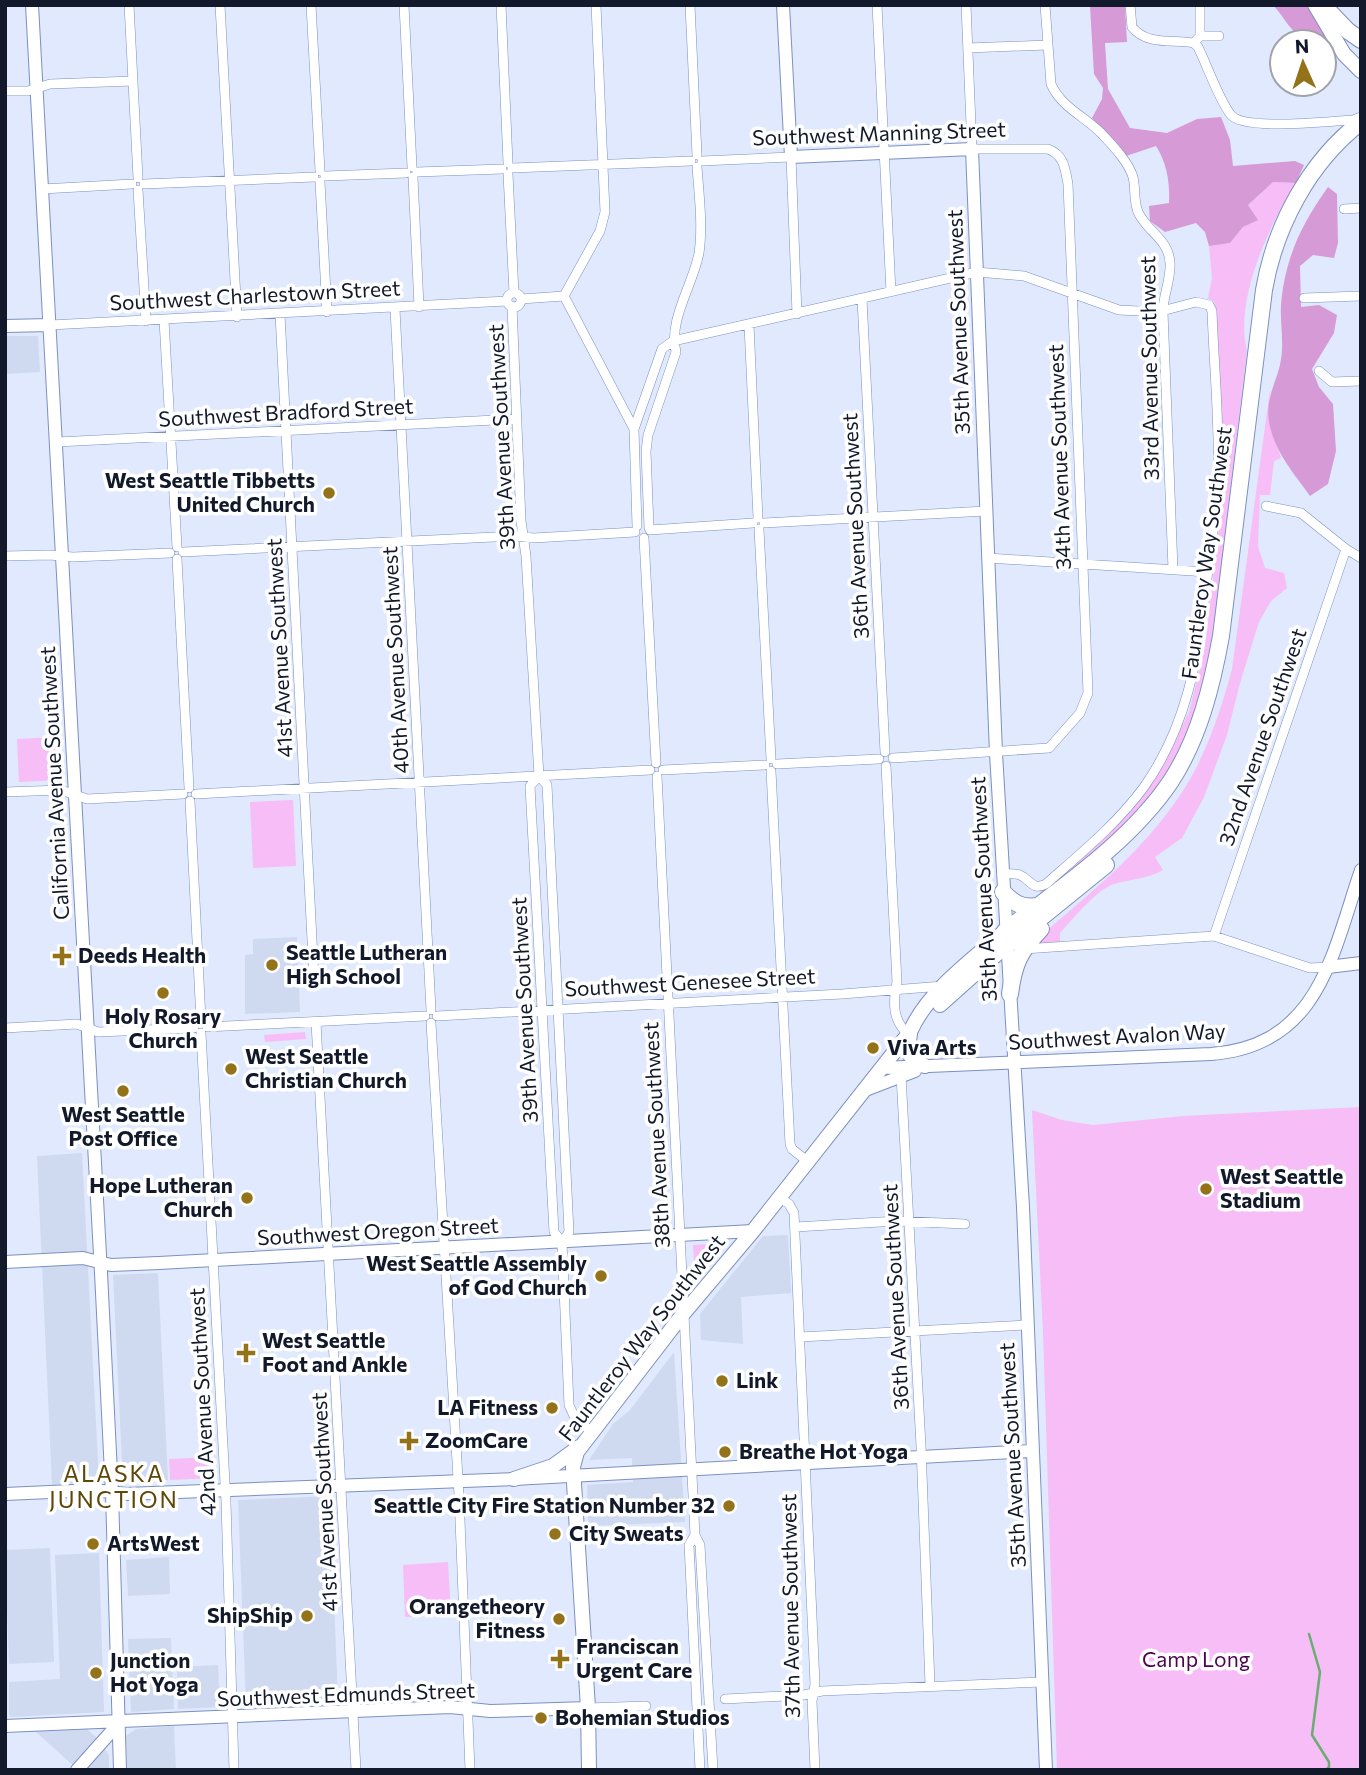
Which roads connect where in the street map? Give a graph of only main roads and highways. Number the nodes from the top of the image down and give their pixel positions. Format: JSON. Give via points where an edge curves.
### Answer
{"nodes":[{"id":1,"x":32,"y":5,"type":"edge"},
{"id":2,"x":783,"y":5,"type":"edge"},
{"id":3,"x":1316,"y":5,"type":"edge"},
{"id":4,"x":1323,"y":5,"type":"edge"},
{"id":5,"x":1361,"y":40,"type":"edge"},
{"id":6,"x":1361,"y":57,"type":"edge"},
{"id":7,"x":1361,"y":71,"type":"edge"},
{"id":8,"x":1361,"y":120,"type":"edge"},
{"id":9,"x":1361,"y":136,"type":"edge"},
{"id":10,"x":972,"y":149,"type":"joint"},
{"id":11,"x":1312,"y":183,"type":"junction"},
{"id":12,"x":50,"y":325,"type":"junction"},
{"id":13,"x":5,"y":326,"type":"edge"},
{"id":14,"x":1361,"y":870,"type":"edge"},
{"id":15,"x":1003,"y":892,"type":"junction"},
{"id":16,"x":1038,"y":906,"type":"junction"},
{"id":17,"x":1011,"y":942,"type":"junction"},
{"id":18,"x":1361,"y":963,"type":"edge"},
{"id":19,"x":1328,"y":967,"type":"junction"},
{"id":20,"x":1010,"y":994,"type":"joint"},
{"id":21,"x":909,"y":1033,"type":"junction"},
{"id":22,"x":1015,"y":1062,"type":"junction"},
{"id":23,"x":930,"y":1065,"type":"junction"},
{"id":24,"x":881,"y":1068,"type":"junction"},
{"id":25,"x":903,"y":1071,"type":"junction"},
{"id":26,"x":862,"y":1091,"type":"junction"},
{"id":27,"x":753,"y":1231,"type":"junction"},
{"id":28,"x":5,"y":1262,"type":"edge"},
{"id":29,"x":101,"y":1263,"type":"junction"},
{"id":30,"x":580,"y":1446,"type":"junction"},
{"id":31,"x":1032,"y":1451,"type":"junction"},
{"id":32,"x":574,"y":1475,"type":"junction"},
{"id":33,"x":514,"y":1479,"type":"junction"},
{"id":34,"x":112,"y":1493,"type":"junction"},
{"id":35,"x":5,"y":1494,"type":"edge"},
{"id":36,"x":588,"y":1708,"type":"junction"},
{"id":37,"x":119,"y":1723,"type":"junction"},
{"id":38,"x":5,"y":1726,"type":"edge"},
{"id":39,"x":77,"y":1770,"type":"edge"},
{"id":40,"x":120,"y":1770,"type":"edge"},
{"id":41,"x":589,"y":1770,"type":"edge"},
{"id":42,"x":1046,"y":1770,"type":"edge"}],
"edges":[{"from":1,"to":12,"type":"main road","name":"California Avenue Southwest"},
{"from":2,"to":10,"type":"main road","name":"Southwest Manning Street","via":[[790,157]]},
{"from":3,"to":6,"type":"main road"},
{"from":3,"to":7,"type":"main road","via":[[1344,54]]},
{"from":4,"to":5,"type":"highway"},
{"from":8,"to":11,"type":"highway","via":[[1339,142]]},
{"from":9,"to":11,"type":"highway"},
{"from":10,"to":15,"type":"main road","name":"35th Avenue Southwest"},
{"from":11,"to":16,"type":"highway","name":"Fauntleroy Way Southwest","via":[[1278,237],[1266,275],[1221,636],[1202,715],[1172,779],[1148,811]]},
{"from":11,"to":17,"type":"highway","name":"Fauntleroy Way Southwest","via":[[1278,274],[1226,668],[1203,740],[1166,805],[1116,856]]},
{"from":12,"to":13,"type":"main road","name":"Southwest Charlestown Street"},
{"from":12,"to":29,"type":"main road","name":"California Avenue Southwest"},
{"from":14,"to":19,"type":"main road","name":"Southwest Avalon Way"},
{"from":15,"to":16,"type":"highway","via":[[1017,905]]},
{"from":15,"to":17,"type":"main road","name":"35th Avenue Southwest"},
{"from":16,"to":17,"type":"highway","name":"Fauntleroy Way Southwest"},
{"from":17,"to":20,"type":"highway"},
{"from":17,"to":21,"type":"main road","name":"Fauntleroy Way Southwest"},
{"from":17,"to":21,"type":"main road","name":"Fauntleroy Way Southwest","via":[[945,986],[916,1018]]},
{"from":18,"to":19,"type":"main road"},
{"from":19,"to":22,"type":"main road","name":"Southwest Avalon Way","via":[[1309,1004],[1279,1032],[1247,1047],[1211,1054]]},
{"from":20,"to":22,"type":"main road","name":"35th Avenue Southwest"},
{"from":21,"to":23,"type":"main road","via":[[910,1058]]},
{"from":21,"to":24,"type":"main road","name":"Fauntleroy Way Southwest"},
{"from":22,"to":23,"type":"main road","name":"Southwest Avalon Way"},
{"from":22,"to":31,"type":"main road","name":"35th Avenue Southwest"},
{"from":23,"to":25,"type":"main road","name":"Southwest Avalon Way"},
{"from":24,"to":25,"type":"main road","name":"Southwest Avalon Way"},
{"from":24,"to":26,"type":"main road","name":"Fauntleroy Way Southwest"},
{"from":25,"to":26,"type":"main road","name":"Southwest Avalon Way"},
{"from":26,"to":27,"type":"main road","name":"Fauntleroy Way Southwest"},
{"from":27,"to":29,"type":"main road","name":"Southwest Oregon Street"},
{"from":27,"to":30,"type":"main road","name":"Fauntleroy Way Southwest"},
{"from":28,"to":29,"type":"main road","name":"Southwest Oregon Street","via":[[83,1258]]},
{"from":29,"to":34,"type":"main road","name":"California Avenue Southwest"},
{"from":30,"to":32,"type":"main road","name":"Fauntleroy Way Southwest"},
{"from":30,"to":33,"type":"main road","via":[[553,1466]]},
{"from":31,"to":32,"type":"main road"},
{"from":31,"to":42,"type":"main road","name":"35th Avenue Southwest"},
{"from":32,"to":33,"type":"main road"},
{"from":32,"to":36,"type":"main road","name":"Fauntleroy Way Southwest"},
{"from":33,"to":34,"type":"main road"},
{"from":34,"to":35,"type":"main road"},
{"from":34,"to":37,"type":"main road","name":"California Avenue Southwest"},
{"from":36,"to":37,"type":"main road","name":"Southwest Edmunds Street","via":[[490,1711],[450,1707]]},
{"from":36,"to":41,"type":"main road","name":"Fauntleroy Way Southwest"},
{"from":37,"to":38,"type":"main road","name":"Southwest Edmunds Street"},
{"from":37,"to":39,"type":"main road"},
{"from":37,"to":40,"type":"main road","name":"California Avenue Southwest"}]}
